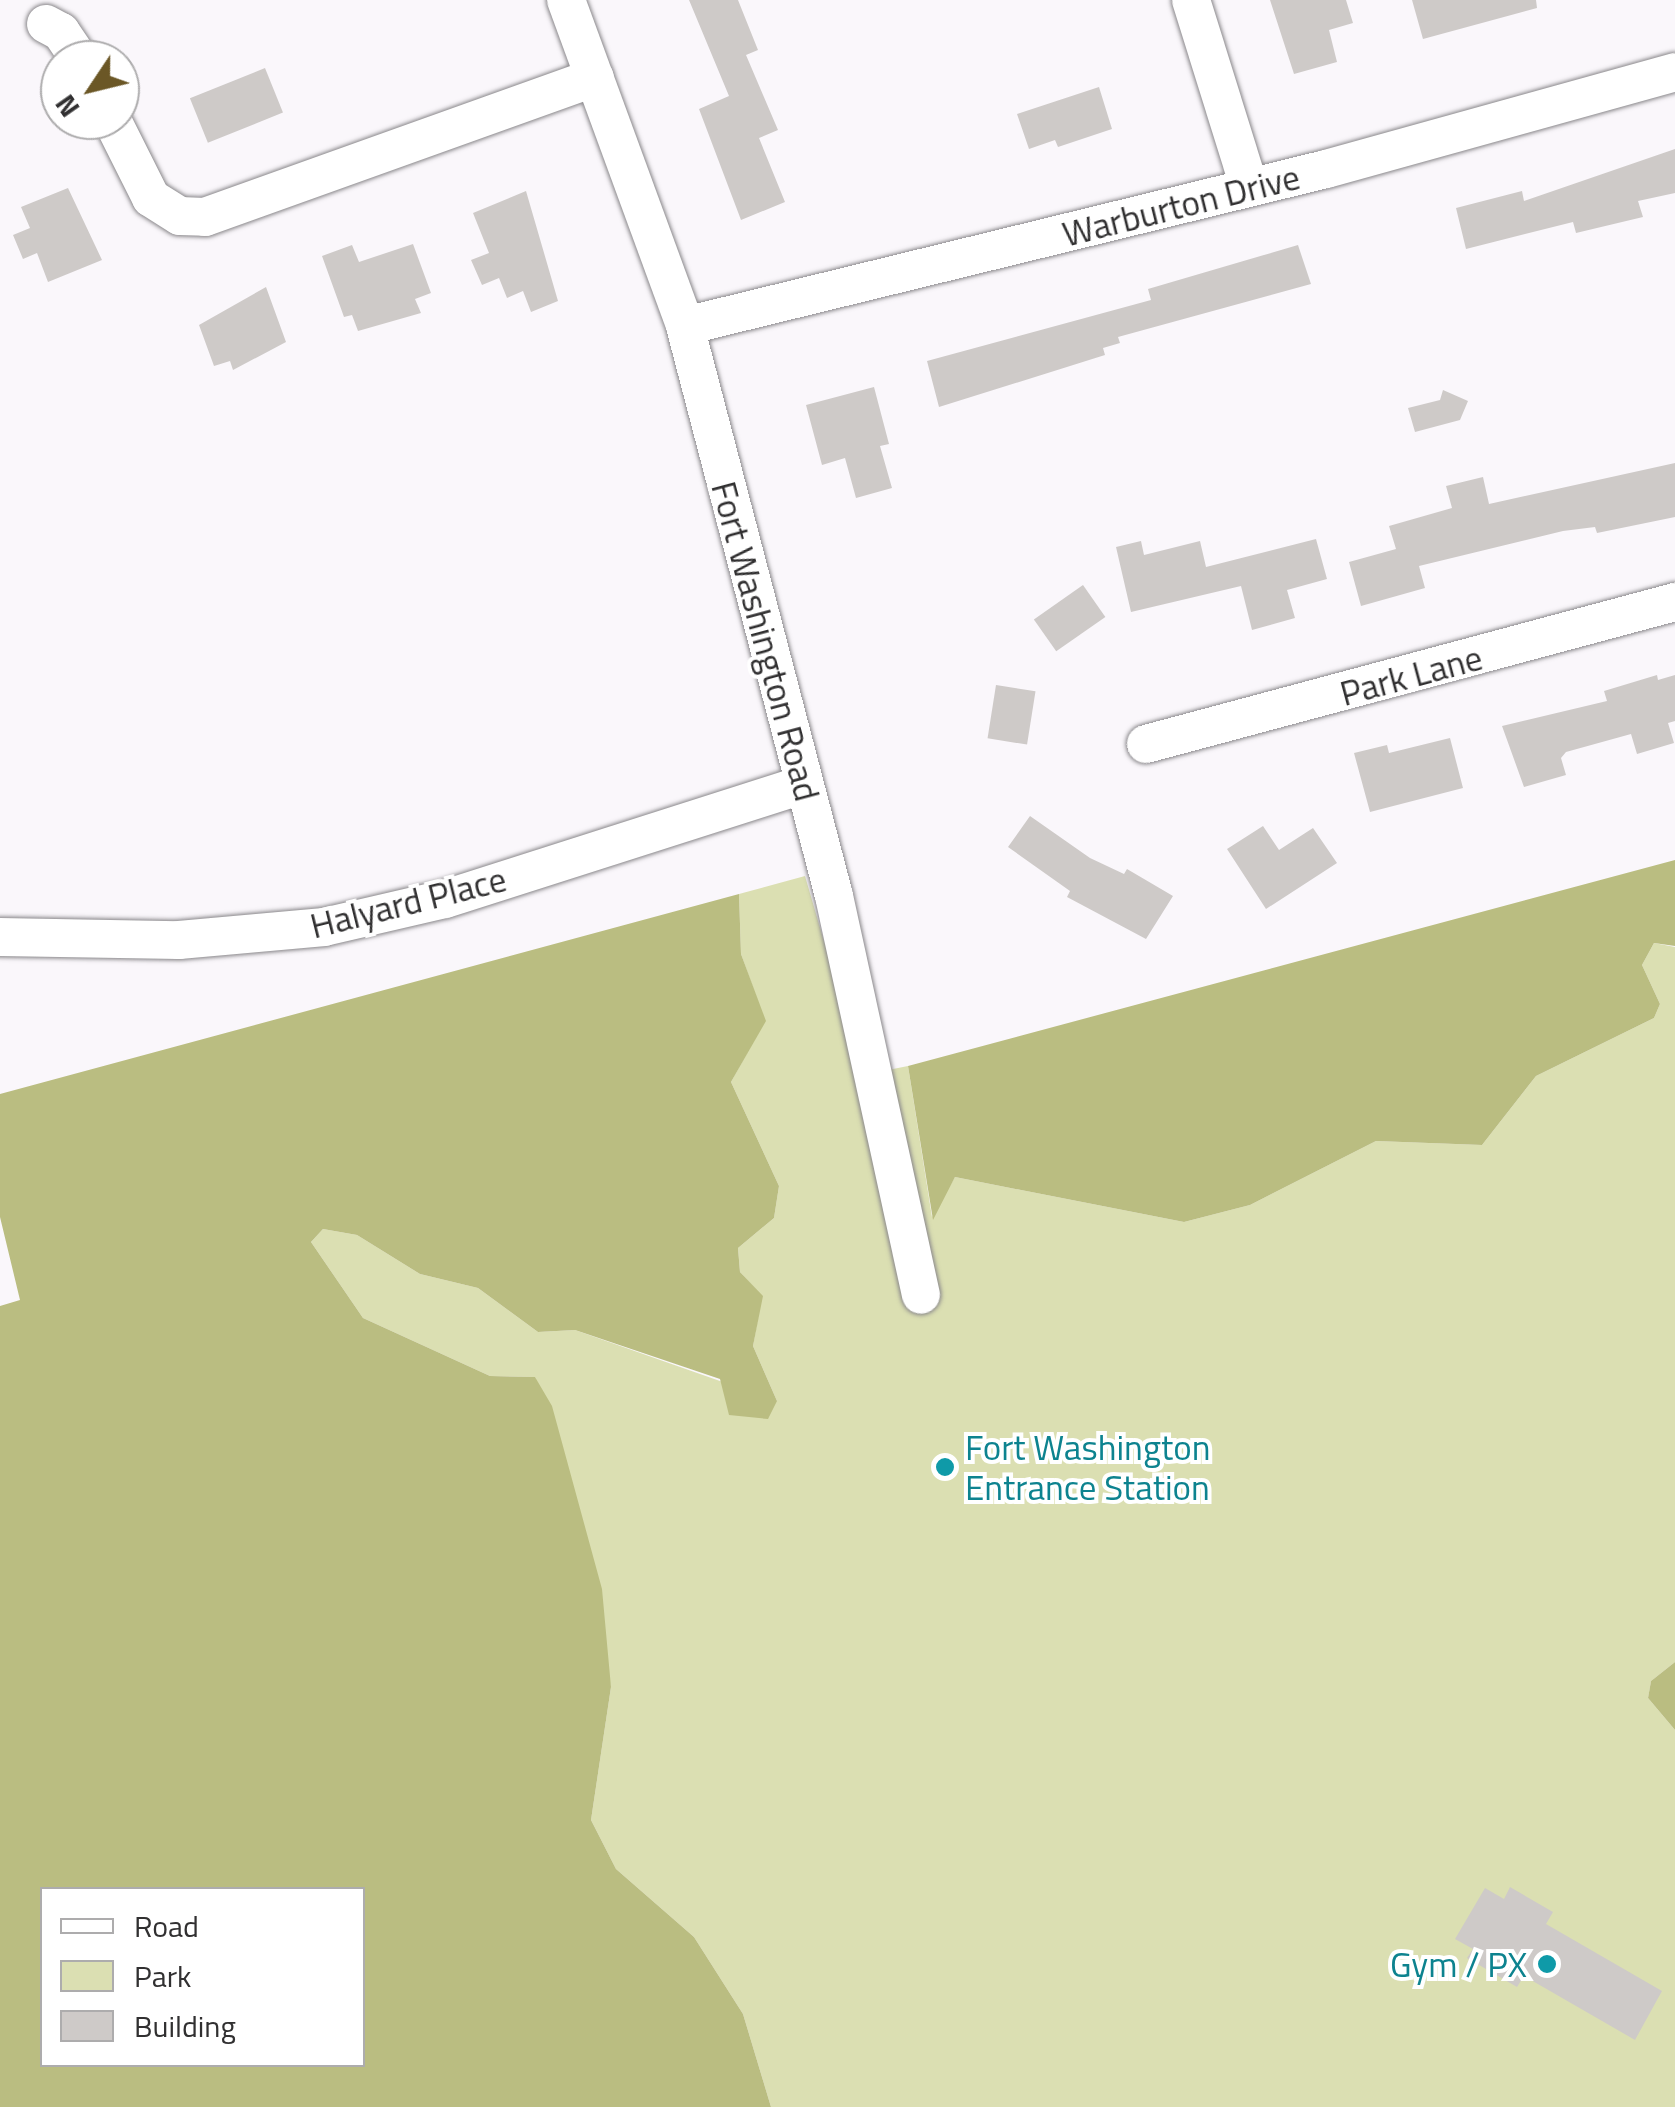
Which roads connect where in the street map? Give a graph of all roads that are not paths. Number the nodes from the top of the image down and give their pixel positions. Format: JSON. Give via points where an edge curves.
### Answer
{"nodes":[{"id":1,"x":566,"y":0,"type":"edge"},
{"id":2,"x":1191,"y":0,"type":"edge"},
{"id":3,"x":46,"y":24,"type":"dead end"},
{"id":4,"x":66,"y":40,"type":"edge"},
{"id":5,"x":1675,"y":72,"type":"edge"},
{"id":6,"x":595,"y":77,"type":"junction"},
{"id":7,"x":122,"y":140,"type":"edge"},
{"id":8,"x":1249,"y":186,"type":"junction"},
{"id":9,"x":684,"y":326,"type":"junction"},
{"id":10,"x":1675,"y":602,"type":"edge"},
{"id":11,"x":1146,"y":744,"type":"dead end"},
{"id":12,"x":803,"y":785,"type":"junction"},
{"id":13,"x":0,"y":937,"type":"edge"},
{"id":14,"x":921,"y":1294,"type":"dead end"}],
"edges":[{"from":1,"to":6,"type":"street","name":"Fort Washington Road"},
{"from":2,"to":8,"type":"street"},
{"from":3,"to":4,"type":"street"},
{"from":5,"to":8,"type":"street","name":"Warburton Drive"},
{"from":6,"to":7,"type":"street","via":[[206,216],[180,216],[151,198]]},
{"from":6,"to":9,"type":"street","name":"Fort Washington Road"},
{"from":8,"to":9,"type":"street","name":"Warburton Drive"},
{"from":9,"to":12,"type":"street","name":"Fort Washington Road"},
{"from":10,"to":11,"type":"street","name":"Park Lane"},
{"from":12,"to":13,"type":"street","name":"Halyard Place","via":[[445,899],[324,927],[179,940]]},
{"from":12,"to":14,"type":"street","name":"Fort Washington Road","via":[[834,896]]}]}
